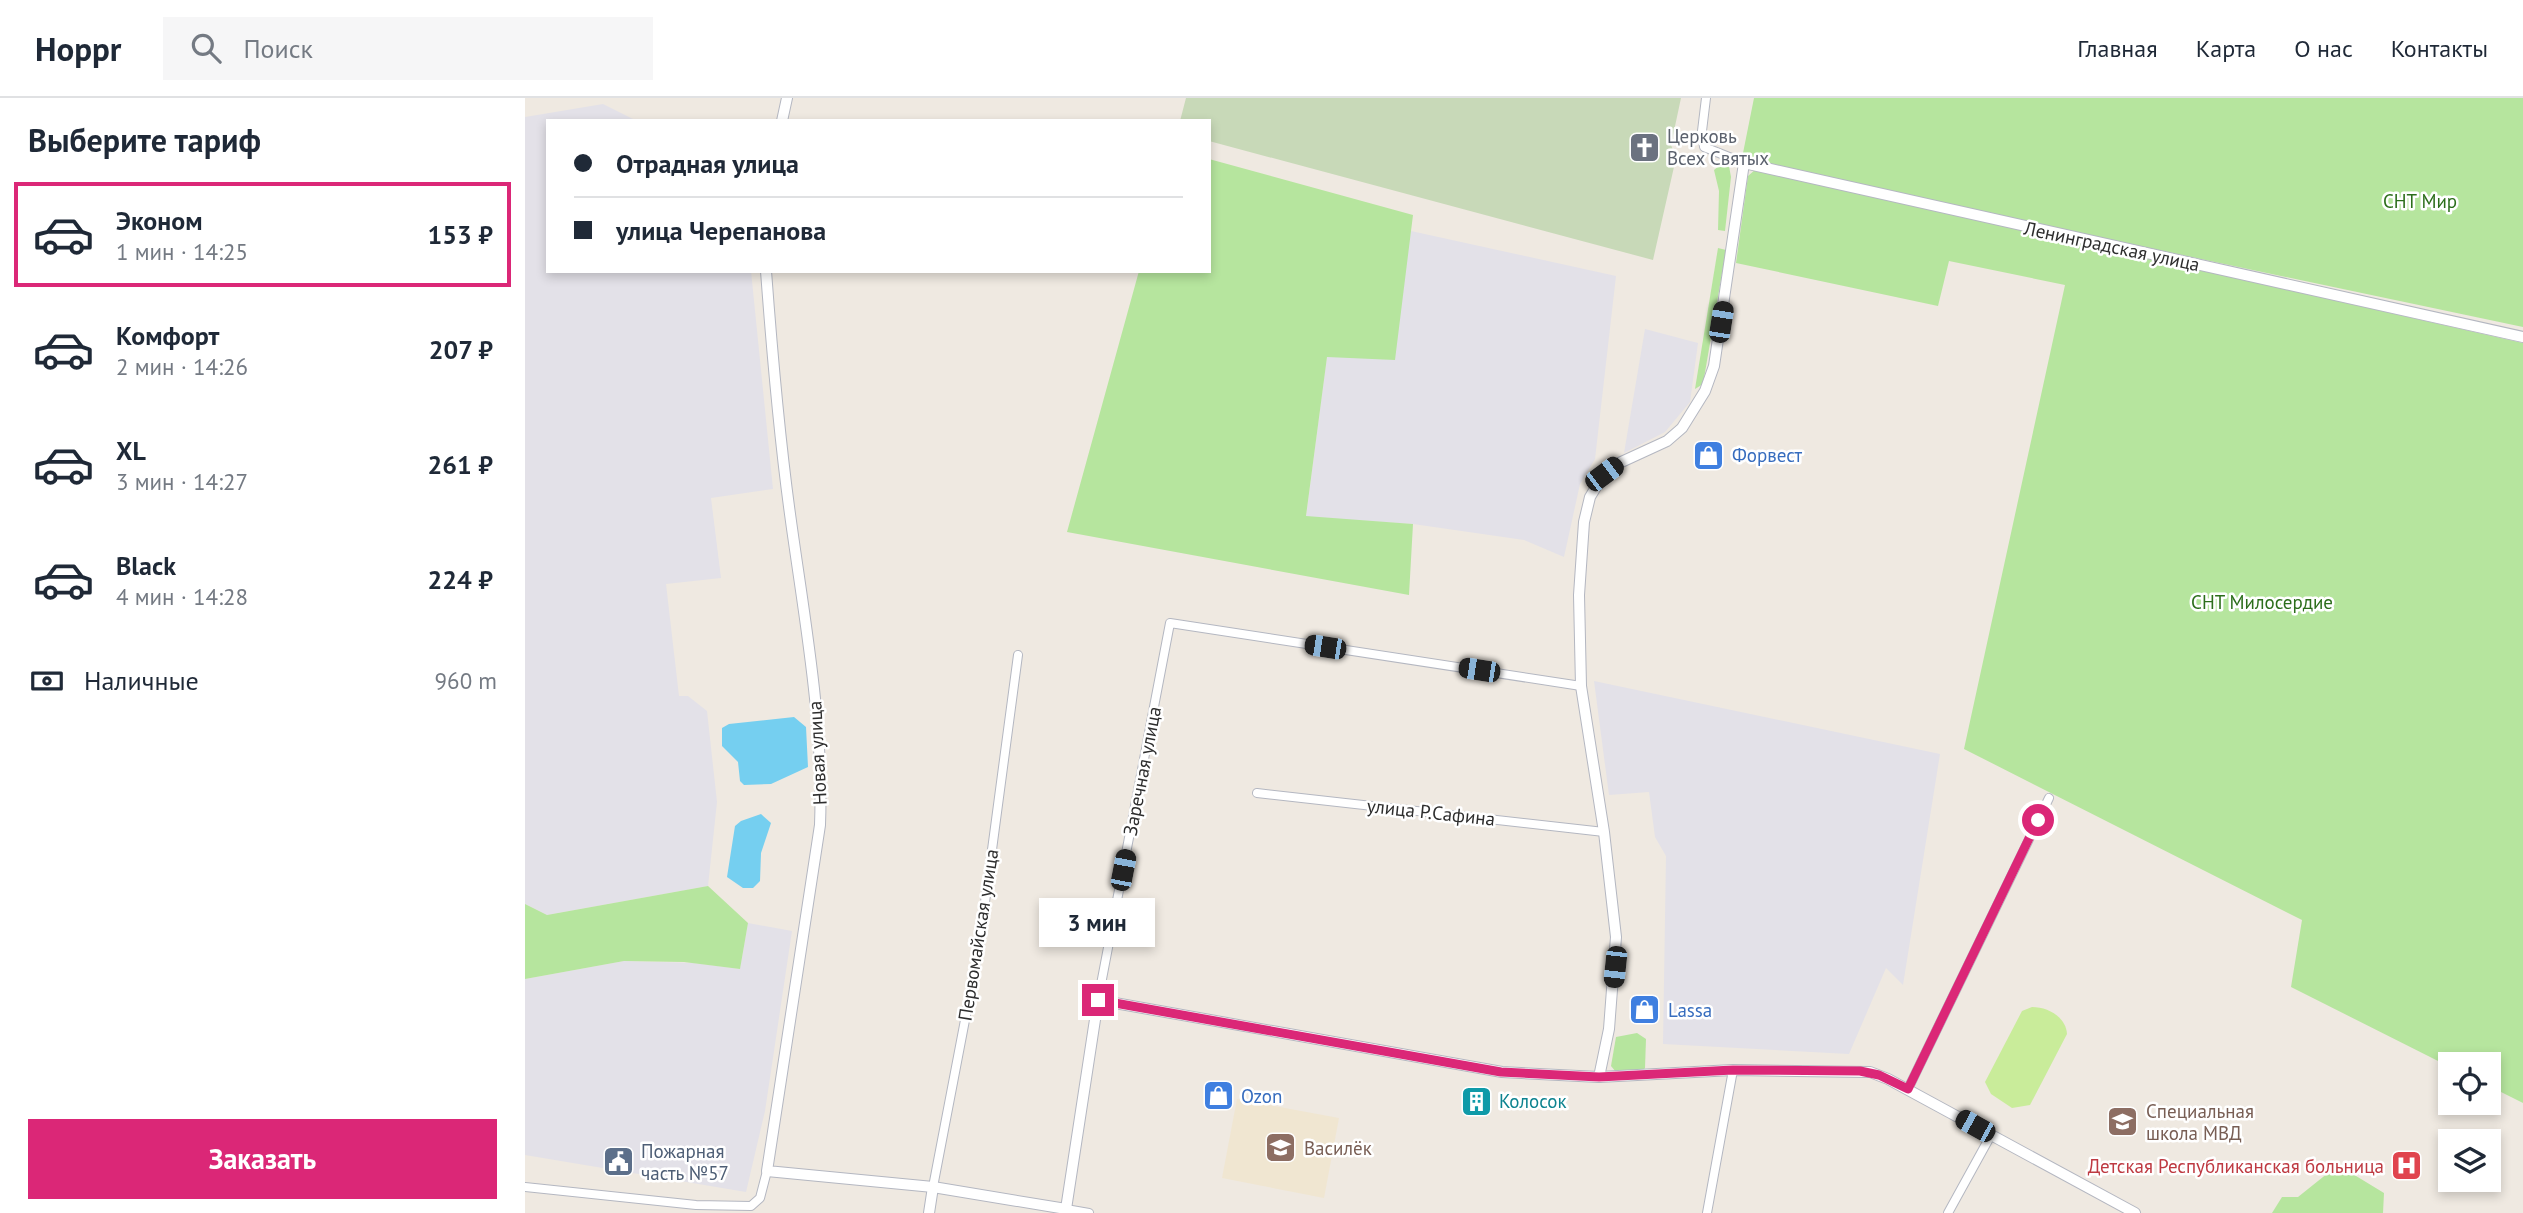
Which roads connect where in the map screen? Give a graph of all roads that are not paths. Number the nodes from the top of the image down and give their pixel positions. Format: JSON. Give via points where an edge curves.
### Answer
{"nodes":[{"id":1,"x":787,"y":98,"type":"edge"},
{"id":2,"x":1706,"y":98,"type":"edge"},
{"id":3,"x":782,"y":119,"type":"edge"},
{"id":4,"x":1744,"y":163,"type":"junction"},
{"id":5,"x":766,"y":273,"type":"edge"},
{"id":6,"x":2523,"y":337,"type":"edge"},
{"id":7,"x":1018,"y":655,"type":"dead end"},
{"id":8,"x":1581,"y":686,"type":"junction"},
{"id":9,"x":1257,"y":793,"type":"dead end"},
{"id":10,"x":2049,"y":798,"type":"dead end"},
{"id":11,"x":1604,"y":832,"type":"junction"},
{"id":12,"x":1098,"y":1000,"type":"junction"},
{"id":13,"x":1733,"y":1070,"type":"junction"},
{"id":14,"x":1599,"y":1077,"type":"junction"},
{"id":15,"x":1908,"y":1089,"type":"junction"},
{"id":16,"x":1991,"y":1135,"type":"junction"},
{"id":17,"x":767,"y":1171,"type":"junction"},
{"id":18,"x":525,"y":1187,"type":"edge"},
{"id":19,"x":933,"y":1187,"type":"junction"},
{"id":20,"x":695,"y":1209,"type":"edge"},
{"id":21,"x":1065,"y":1211,"type":"edge"},
{"id":22,"x":929,"y":1213,"type":"edge"},
{"id":23,"x":1089,"y":1213,"type":"edge"},
{"id":24,"x":1707,"y":1213,"type":"edge"},
{"id":25,"x":1948,"y":1213,"type":"edge"},
{"id":26,"x":2135,"y":1213,"type":"edge"}],
"edges":[{"from":1,"to":3,"type":"street"},
{"from":2,"to":4,"type":"street","name":"Ленинградская улица","via":[[1704,147]]},
{"from":4,"to":6,"type":"street","name":"Ленинградская улица"},
{"from":4,"to":8,"type":"street","via":[[1714,366],[1705,391],[1682,428],[1617,464],[1604,474],[1590,497],[1579,595]]},
{"from":5,"to":17,"type":"street","name":"Новая улица","via":[[821,778],[820,825]]},
{"from":7,"to":19,"type":"street","name":"Первомайская улица","via":[[979,947]]},
{"from":8,"to":11,"type":"street"},
{"from":8,"to":12,"type":"street","name":"Заречная улица","via":[[1170,623]]},
{"from":9,"to":11,"type":"street","name":"улица Р.Сафина"},
{"from":10,"to":15,"type":"street"},
{"from":11,"to":14,"type":"street","via":[[1615,920],[1615,967]]},
{"from":12,"to":14,"type":"street","via":[[1501,1072]]},
{"from":12,"to":21,"type":"street","name":"Заречная улица"},
{"from":13,"to":14,"type":"street"},
{"from":13,"to":15,"type":"street","via":[[1860,1071]]},
{"from":13,"to":24,"type":"street"},
{"from":15,"to":16,"type":"street"},
{"from":16,"to":25,"type":"street"},
{"from":16,"to":26,"type":"street"},
{"from":17,"to":19,"type":"street"},
{"from":17,"to":20,"type":"street","name":"Новая улица","via":[[760,1198],[751,1206]]},
{"from":18,"to":20,"type":"street"},
{"from":19,"to":21,"type":"street"},
{"from":19,"to":22,"type":"street","name":"Первомайская улица"},
{"from":21,"to":23,"type":"street"}]}
